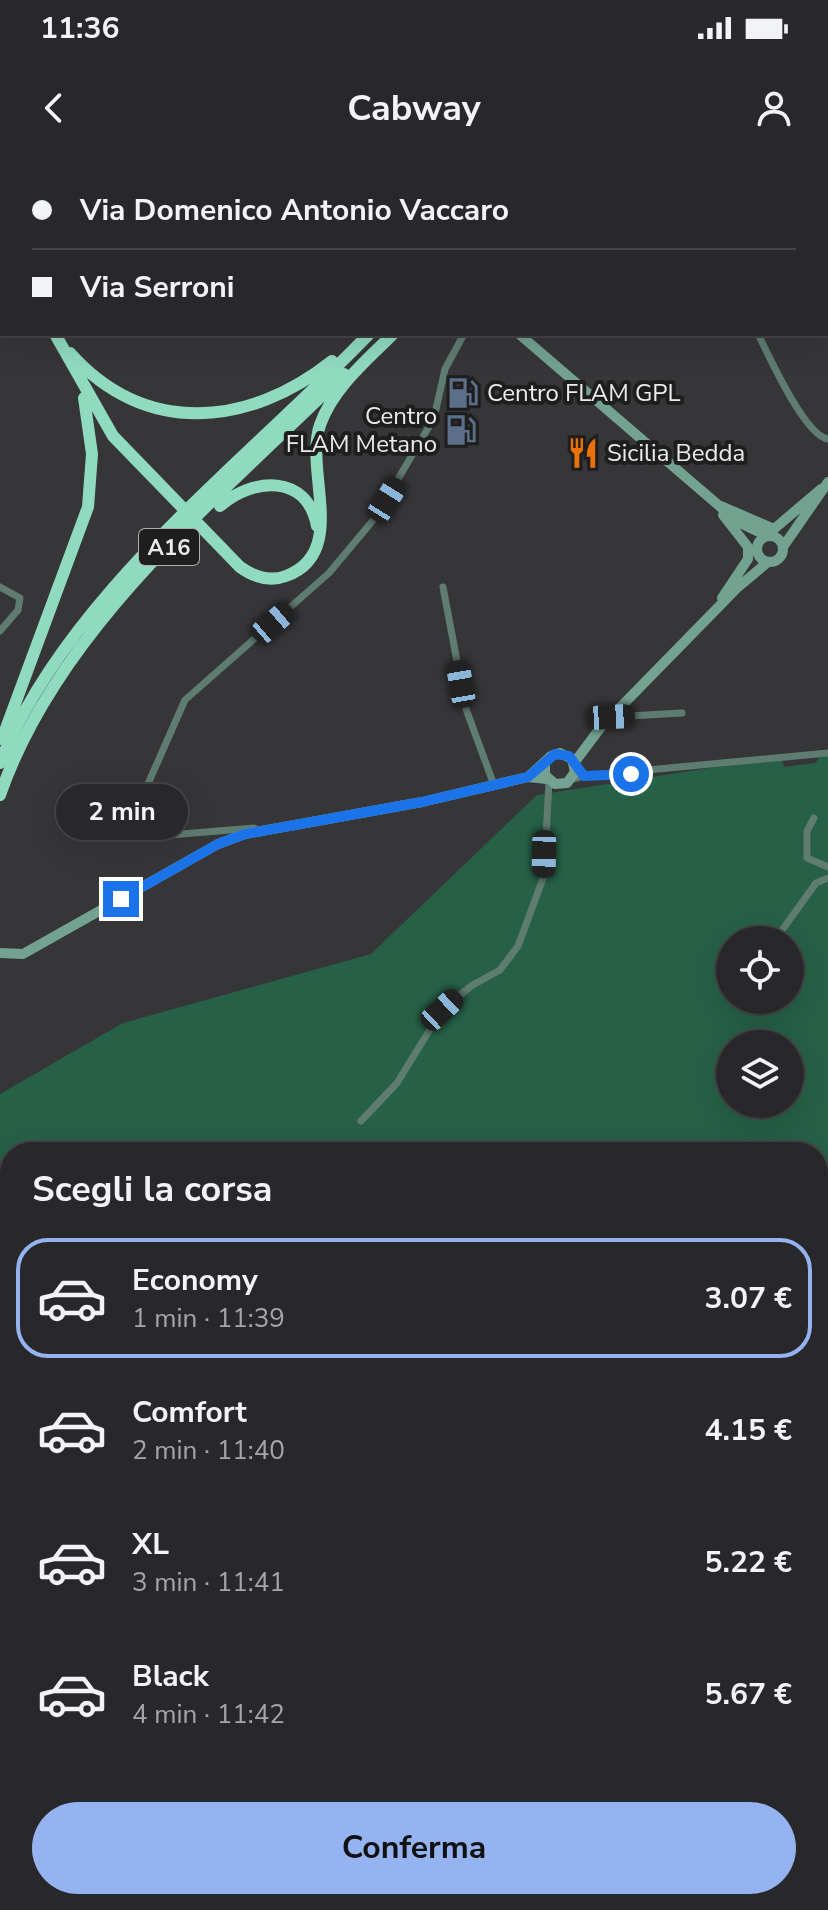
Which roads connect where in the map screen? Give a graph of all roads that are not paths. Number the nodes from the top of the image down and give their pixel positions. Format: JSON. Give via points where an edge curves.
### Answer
{"nodes":[{"id":1,"x":56,"y":336,"type":"edge"},
{"id":2,"x":57,"y":336,"type":"edge"},
{"id":3,"x":359,"y":336,"type":"edge"},
{"id":4,"x":367,"y":336,"type":"edge"},
{"id":5,"x":382,"y":336,"type":"edge"},
{"id":6,"x":391,"y":336,"type":"edge"},
{"id":7,"x":463,"y":336,"type":"edge"},
{"id":8,"x":521,"y":336,"type":"edge"},
{"id":9,"x":759,"y":336,"type":"edge"},
{"id":10,"x":80,"y":383,"type":"junction"},
{"id":11,"x":827,"y":440,"type":"edge"},
{"id":12,"x":825,"y":486,"type":"edge"},
{"id":13,"x":719,"y":506,"type":"junction"},
{"id":14,"x":805,"y":512,"type":"junction"},
{"id":15,"x":738,"y":522,"type":"junction"},
{"id":16,"x":771,"y":536,"type":"junction"},
{"id":17,"x":318,"y":541,"type":"junction"},
{"id":18,"x":783,"y":547,"type":"junction"},
{"id":19,"x":757,"y":550,"type":"junction"},
{"id":20,"x":768,"y":562,"type":"junction"},
{"id":21,"x":0,"y":587,"type":"edge"},
{"id":22,"x":443,"y":587,"type":"dead end"},
{"id":23,"x":737,"y":588,"type":"junction"},
{"id":24,"x":717,"y":609,"type":"junction"},
{"id":25,"x":0,"y":631,"type":"edge"},
{"id":26,"x":73,"y":655,"type":"junction"},
{"id":27,"x":682,"y":713,"type":"dead end"},
{"id":28,"x":611,"y":717,"type":"junction"},
{"id":29,"x":0,"y":746,"type":"edge"},
{"id":30,"x":584,"y":747,"type":"junction"},
{"id":31,"x":828,"y":753,"type":"edge"},
{"id":32,"x":565,"y":755,"type":"junction"},
{"id":33,"x":0,"y":763,"type":"edge"},
{"id":34,"x":545,"y":765,"type":"junction"},
{"id":35,"x":575,"y":765,"type":"junction"},
{"id":36,"x":584,"y":776,"type":"junction"},
{"id":37,"x":528,"y":777,"type":"junction"},
{"id":38,"x":570,"y":780,"type":"junction"},
{"id":39,"x":551,"y":784,"type":"junction"},
{"id":40,"x":494,"y":785,"type":"junction"},
{"id":41,"x":0,"y":795,"type":"edge"},
{"id":42,"x":814,"y":818,"type":"dead end"},
{"id":43,"x":242,"y":832,"type":"junction"},
{"id":44,"x":828,"y":867,"type":"edge"},
{"id":45,"x":828,"y":878,"type":"edge"},
{"id":46,"x":785,"y":926,"type":"edge"},
{"id":47,"x":0,"y":953,"type":"edge"},
{"id":48,"x":361,"y":1121,"type":"dead end"}],
"edges":[{"from":1,"to":10,"type":"highway"},
{"from":2,"to":3,"type":"highway","via":[[112,390],[158,408],[206,414],[246,408],[288,391]]},
{"from":4,"to":33,"type":"highway","number":"A16","via":[[100,603],[37,689]]},
{"from":5,"to":26,"type":"highway","number":"A16","via":[[140,576]]},
{"from":6,"to":17,"type":"highway","via":[[350,377],[322,419],[315,448],[322,522]]},
{"from":7,"to":43,"type":"street","via":[[445,369],[434,418],[375,518],[329,573],[185,700],[132,820],[170,835]]},
{"from":8,"to":13,"type":"main road"},
{"from":9,"to":11,"type":"street","via":[[788,392],[817,435]]},
{"from":10,"to":17,"type":"highway","via":[[113,436],[245,571],[271,578],[300,568]]},
{"from":10,"to":29,"type":"highway","via":[[92,454],[88,507]]},
{"from":12,"to":13,"type":"main road","via":[[774,529]]},
{"from":12,"to":14,"type":"main road"},
{"from":13,"to":15,"type":"main road"},
{"from":13,"to":24,"type":"main road","via":[[748,547],[748,559]]},
{"from":14,"to":16,"type":"main road"},
{"from":14,"to":18,"type":"main road"},
{"from":15,"to":16,"type":"main road"},
{"from":15,"to":19,"type":"main road"},
{"from":16,"to":18,"type":"main road"},
{"from":16,"to":19,"type":"main road","via":[[760,540]]},
{"from":17,"to":26,"type":"highway","via":[[312,508],[296,491],[275,484],[241,492],[192,532]]},
{"from":18,"to":20,"type":"main road","via":[[779,558]]},
{"from":19,"to":20,"type":"main road"},
{"from":19,"to":23,"type":"main road"},
{"from":20,"to":23,"type":"main road"},
{"from":21,"to":25,"type":"street","via":[[20,598],[18,610]]},
{"from":22,"to":40,"type":"street","via":[[466,709]]},
{"from":23,"to":24,"type":"main road"},
{"from":24,"to":28,"type":"main road"},
{"from":26,"to":41,"type":"highway","number":"A16","via":[[31,722]]},
{"from":27,"to":28,"type":"street"},
{"from":28,"to":30,"type":"main road"},
{"from":30,"to":32,"type":"main road"},
{"from":30,"to":35,"type":"main road"},
{"from":31,"to":36,"type":"street"},
{"from":32,"to":34,"type":"main road","via":[[551,756]]},
{"from":32,"to":35,"type":"main road"},
{"from":34,"to":37,"type":"main road"},
{"from":34,"to":39,"type":"main road"},
{"from":35,"to":36,"type":"street"},
{"from":35,"to":38,"type":"main road"},
{"from":36,"to":38,"type":"street"},
{"from":37,"to":39,"type":"main road"},
{"from":37,"to":40,"type":"main road"},
{"from":38,"to":39,"type":"main road"},
{"from":39,"to":48,"type":"street","via":[[544,876],[518,946],[500,970],[442,1010],[397,1083]]},
{"from":40,"to":43,"type":"main road"},
{"from":42,"to":44,"type":"street","via":[[807,831],[807,858]]},
{"from":43,"to":47,"type":"main road","via":[[23,954]]},
{"from":45,"to":46,"type":"street","via":[[816,883]]}]}
